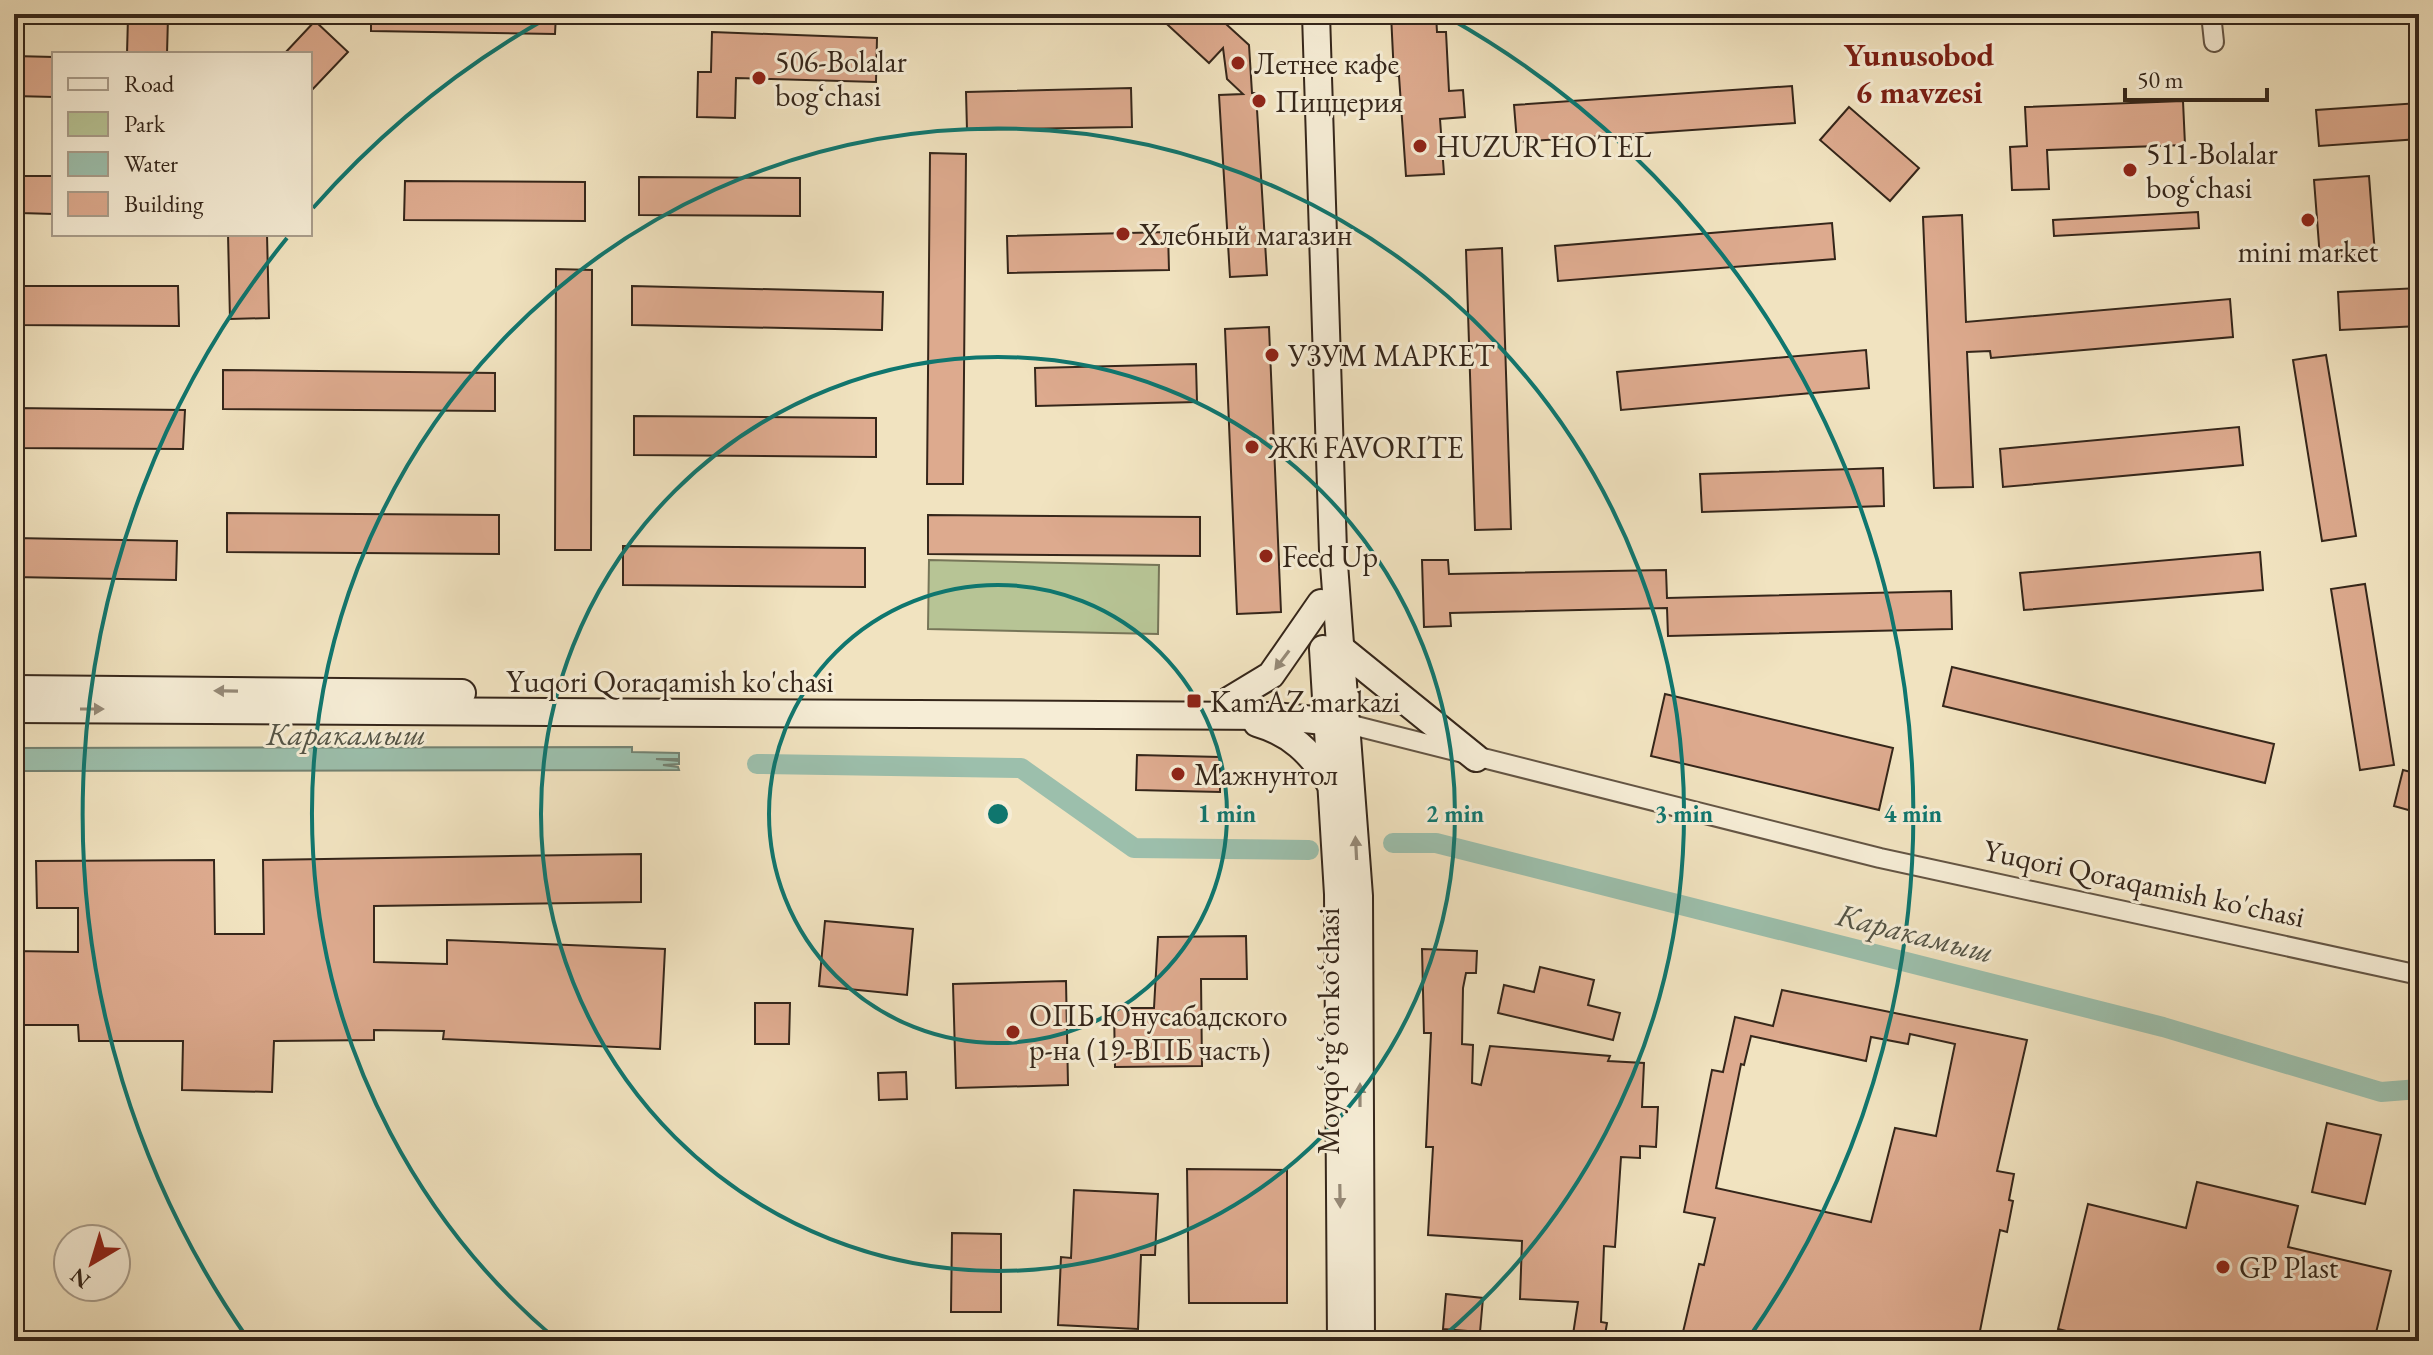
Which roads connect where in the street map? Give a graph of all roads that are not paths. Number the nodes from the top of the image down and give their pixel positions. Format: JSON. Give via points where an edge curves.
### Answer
{"nodes":[{"id":1,"x":1316,"y":14,"type":"edge"},
{"id":2,"x":2211,"y":14,"type":"edge"},
{"id":3,"x":2214,"y":42,"type":"dead end"},
{"id":4,"x":1333,"y":551,"type":"junction"},
{"id":5,"x":1321,"y":603,"type":"junction"},
{"id":6,"x":1339,"y":647,"type":"junction"},
{"id":7,"x":14,"y":689,"type":"edge"},
{"id":8,"x":1227,"y":708,"type":"junction"},
{"id":9,"x":14,"y":709,"type":"edge"},
{"id":10,"x":1331,"y":715,"type":"junction"},
{"id":11,"x":1476,"y":758,"type":"junction"},
{"id":12,"x":1339,"y":795,"type":"junction"},
{"id":13,"x":1349,"y":895,"type":"junction"},
{"id":14,"x":2419,"y":975,"type":"edge"},
{"id":15,"x":1341,"y":1341,"type":"edge"},
{"id":16,"x":1361,"y":1341,"type":"edge"}],
"edges":[{"from":1,"to":4,"type":"main road"},
{"from":2,"to":3,"type":"street"},
{"from":4,"to":5,"type":"main road"},
{"from":4,"to":6,"type":"main road"},
{"from":5,"to":8,"type":"main road","one_way":true,"via":[[1271,675]]},
{"from":5,"to":10,"type":"main road"},
{"from":6,"to":10,"type":"main road"},
{"from":6,"to":11,"type":"main road"},
{"from":8,"to":7,"type":"main road","name":"Yuqori Qoraqamish ko'chasi","one_way":true},
{"from":9,"to":8,"type":"main road","name":"Yuqori Qoraqamish ko'chasi","one_way":true},
{"from":8,"to":10,"type":"main road","name":"Yuqori Qoraqamish ko'chasi"},
{"from":8,"to":12,"type":"main road","via":[[1297,741]]},
{"from":10,"to":11,"type":"street","name":"Yuqori Qoraqamish ko'chasi"},
{"from":10,"to":12,"type":"main road","name":"Moyqoʻrgʻon koʻchasi"},
{"from":11,"to":14,"type":"street","name":"Yuqori Qoraqamish ko'chasi","via":[[1895,862]]},
{"from":12,"to":13,"type":"main road","name":"Moyqoʻrgʻon koʻchasi"},
{"from":13,"to":15,"type":"main road","name":"Moyqoʻrgʻon koʻchasi","one_way":true},
{"from":16,"to":13,"type":"main road","name":"Moyqoʻrgʻon koʻchasi","one_way":true}]}
